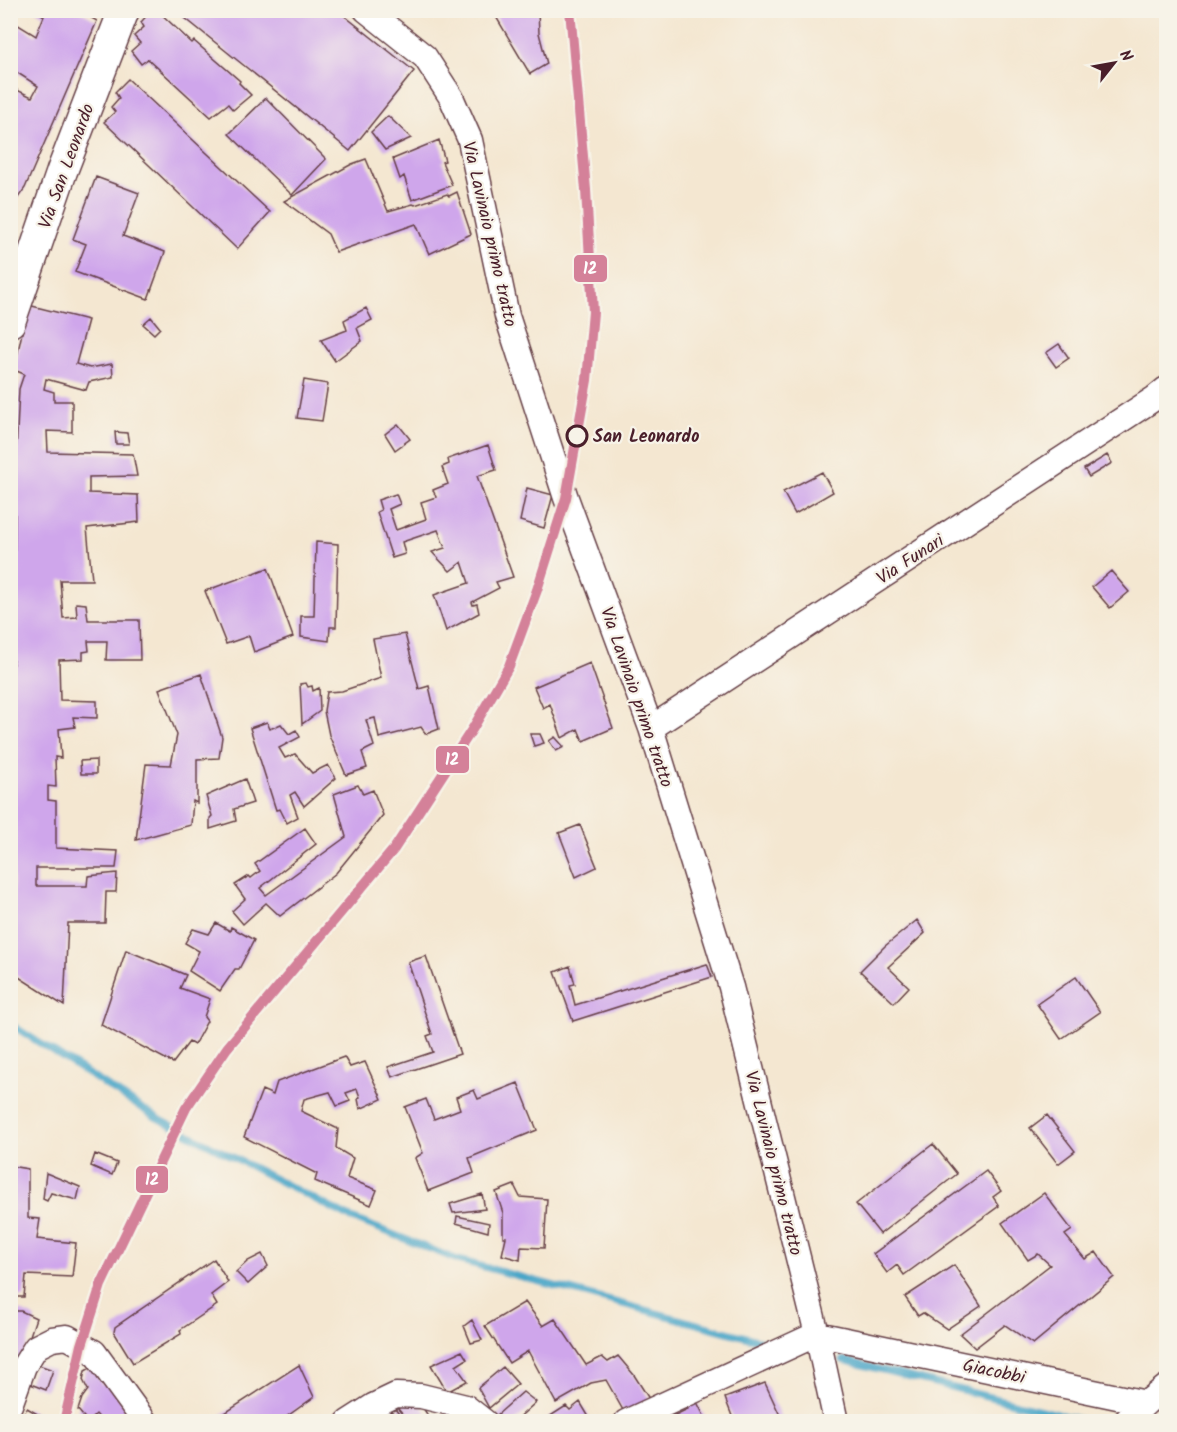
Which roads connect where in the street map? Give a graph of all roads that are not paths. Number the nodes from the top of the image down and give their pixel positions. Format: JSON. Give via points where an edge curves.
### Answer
{"nodes":[{"id":1,"x":124,"y":10,"type":"edge"},
{"id":2,"x":366,"y":10,"type":"edge"},
{"id":3,"x":18,"y":279,"type":"edge"},
{"id":4,"x":10,"y":322,"type":"edge"},
{"id":5,"x":1167,"y":389,"type":"edge"},
{"id":6,"x":651,"y":728,"type":"junction"},
{"id":7,"x":817,"y":1334,"type":"junction"},
{"id":8,"x":1167,"y":1388,"type":"edge"},
{"id":9,"x":10,"y":1405,"type":"edge"},
{"id":10,"x":1134,"y":1414,"type":"edge"},
{"id":11,"x":145,"y":1422,"type":"edge"},
{"id":12,"x":348,"y":1422,"type":"edge"},
{"id":13,"x":485,"y":1422,"type":"edge"},
{"id":14,"x":626,"y":1422,"type":"edge"},
{"id":15,"x":836,"y":1422,"type":"edge"}],
"edges":[{"from":1,"to":3,"type":"main road","name":"Via San Leonardo"},
{"from":2,"to":6,"type":"street","name":"Via Lavinaio primo tratto","via":[[425,57],[451,97],[470,140],[507,316],[566,498]]},
{"from":3,"to":4,"type":"main road","name":"Via San Leonardo"},
{"from":5,"to":6,"type":"street","name":"Via Funari"},
{"from":6,"to":7,"type":"street","name":"Via Lavinaio primo tratto","via":[[731,987]]},
{"from":7,"to":10,"type":"street","name":"Giacobbi"},
{"from":7,"to":14,"type":"street"},
{"from":7,"to":15,"type":"street","name":"Via Lavinaio primo tratto"},
{"from":8,"to":10,"type":"street","name":"Giacobbi"},
{"from":9,"to":11,"type":"street","via":[[24,1366],[36,1347],[67,1337],[94,1352]]},
{"from":12,"to":13,"type":"street","via":[[396,1395],[421,1396],[466,1407]]}]}
